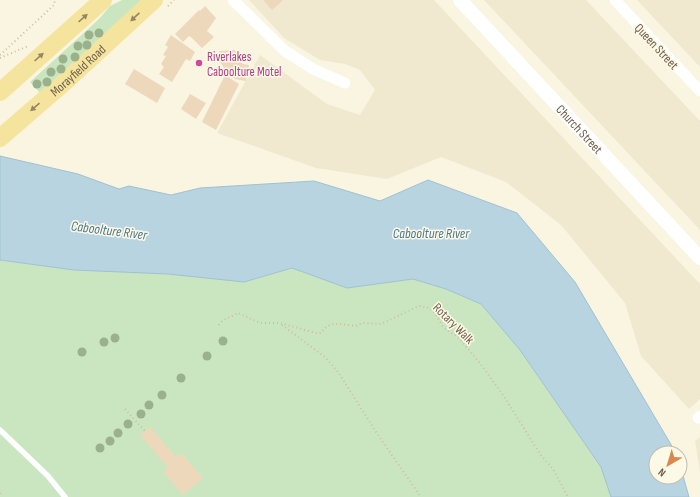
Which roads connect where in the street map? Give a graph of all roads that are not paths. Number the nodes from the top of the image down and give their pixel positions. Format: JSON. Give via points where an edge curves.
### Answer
{"nodes":[{"id":1,"x":154,"y":0,"type":"edge"},
{"id":2,"x":234,"y":0,"type":"edge"},
{"id":3,"x":460,"y":0,"type":"edge"},
{"id":4,"x":615,"y":0,"type":"edge"},
{"id":5,"x":100,"y":1,"type":"edge"},
{"id":6,"x":345,"y":82,"type":"dead end"},
{"id":7,"x":700,"y":91,"type":"edge"},
{"id":8,"x":0,"y":92,"type":"edge"},
{"id":9,"x":0,"y":138,"type":"edge"},
{"id":10,"x":700,"y":258,"type":"edge"},
{"id":11,"x":0,"y":430,"type":"edge"},
{"id":12,"x":65,"y":497,"type":"edge"}],
"edges":[{"from":1,"to":9,"type":"main road","name":"Morayfield Road","one_way":true},
{"from":2,"to":6,"type":"street","via":[[285,52],[313,69]]},
{"from":3,"to":10,"type":"street","name":"Church Street"},
{"from":4,"to":7,"type":"street","name":"Queen Street"},
{"from":8,"to":5,"type":"main road","one_way":true},
{"from":11,"to":12,"type":"lane","via":[[48,476]]}]}
